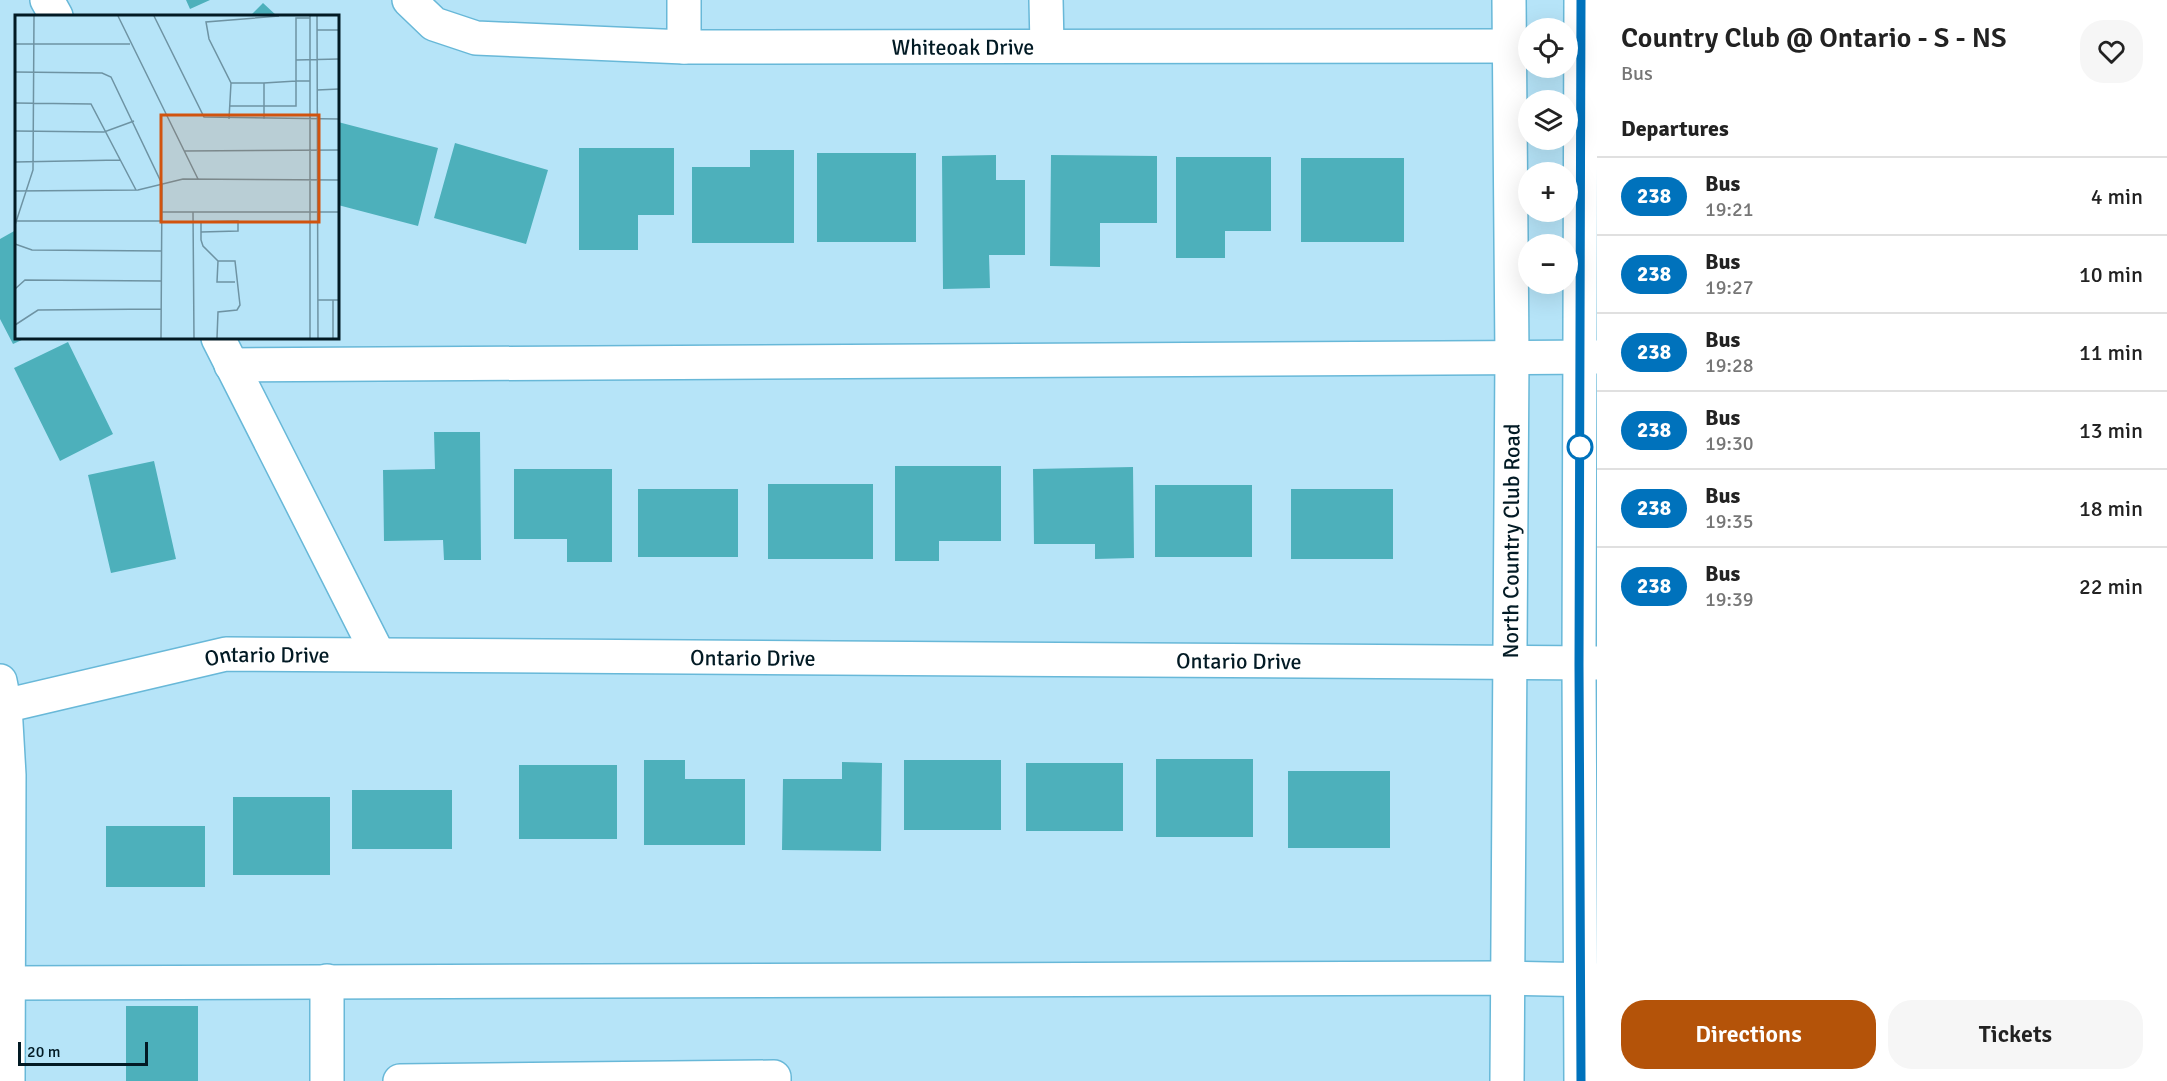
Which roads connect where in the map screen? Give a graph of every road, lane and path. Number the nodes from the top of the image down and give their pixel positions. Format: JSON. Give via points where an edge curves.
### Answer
{"nodes":[{"id":1,"x":47,"y":0,"type":"edge"},
{"id":2,"x":409,"y":0,"type":"edge"},
{"id":3,"x":684,"y":0,"type":"edge"},
{"id":4,"x":1046,"y":0,"type":"edge"},
{"id":5,"x":1509,"y":0,"type":"edge"},
{"id":6,"x":1581,"y":0,"type":"edge"},
{"id":7,"x":55,"y":15,"type":"edge"},
{"id":8,"x":1518,"y":41,"type":"edge"},
{"id":9,"x":1047,"y":46,"type":"junction"},
{"id":10,"x":1518,"y":46,"type":"edge"},
{"id":11,"x":684,"y":47,"type":"junction"},
{"id":12,"x":1582,"y":47,"type":"edge"},
{"id":13,"x":1518,"y":78,"type":"edge"},
{"id":14,"x":225,"y":351,"type":"edge"},
{"id":15,"x":1512,"y":357,"type":"junction"},
{"id":16,"x":1589,"y":357,"type":"edge"},
{"id":17,"x":378,"y":654,"type":"junction"},
{"id":18,"x":1510,"y":662,"type":"junction"},
{"id":19,"x":1588,"y":663,"type":"edge"},
{"id":20,"x":2,"y":698,"type":"edge"},
{"id":21,"x":1506,"y":978,"type":"junction"},
{"id":22,"x":1589,"y":980,"type":"edge"},
{"id":23,"x":327,"y":981,"type":"junction"},
{"id":24,"x":9,"y":983,"type":"junction"},
{"id":25,"x":5,"y":1080,"type":"edge"},
{"id":26,"x":327,"y":1081,"type":"edge"},
{"id":27,"x":400,"y":1081,"type":"edge"},
{"id":28,"x":774,"y":1081,"type":"edge"},
{"id":29,"x":1507,"y":1081,"type":"edge"},
{"id":30,"x":1581,"y":1081,"type":"edge"}],
"edges":[{"from":1,"to":7,"type":"street"},
{"from":2,"to":11,"type":"street","name":"Whiteoak Drive","via":[[434,24],[476,38]]},
{"from":3,"to":11,"type":"street"},
{"from":4,"to":9,"type":"street"},
{"from":5,"to":8,"type":"street","name":"North Country Club Road"},
{"from":6,"to":12,"type":"street"},
{"from":9,"to":10,"type":"street","name":"Whiteoak Drive"},
{"from":9,"to":11,"type":"street","name":"Whiteoak Drive"},
{"from":12,"to":16,"type":"street"},
{"from":13,"to":15,"type":"street","name":"North Country Club Road"},
{"from":14,"to":15,"type":"street"},
{"from":14,"to":17,"type":"street"},
{"from":15,"to":16,"type":"street"},
{"from":15,"to":18,"type":"street","name":"North Country Club Road"},
{"from":16,"to":19,"type":"street"},
{"from":17,"to":18,"type":"street","name":"Ontario Drive"},
{"from":17,"to":20,"type":"street","name":"Ontario Drive","via":[[226,654]]},
{"from":18,"to":19,"type":"street","name":"Ontario Drive"},
{"from":18,"to":21,"type":"street","name":"North Country Club Road"},
{"from":19,"to":22,"type":"street"},
{"from":20,"to":24,"type":"street","via":[[9,775]]},
{"from":21,"to":22,"type":"street"},
{"from":21,"to":23,"type":"street"},
{"from":21,"to":29,"type":"street","name":"North Country Club Road"},
{"from":22,"to":30,"type":"street"},
{"from":23,"to":24,"type":"street"},
{"from":23,"to":26,"type":"street"},
{"from":24,"to":25,"type":"street"},
{"from":27,"to":28,"type":"street","via":[[774,1077]]}]}
